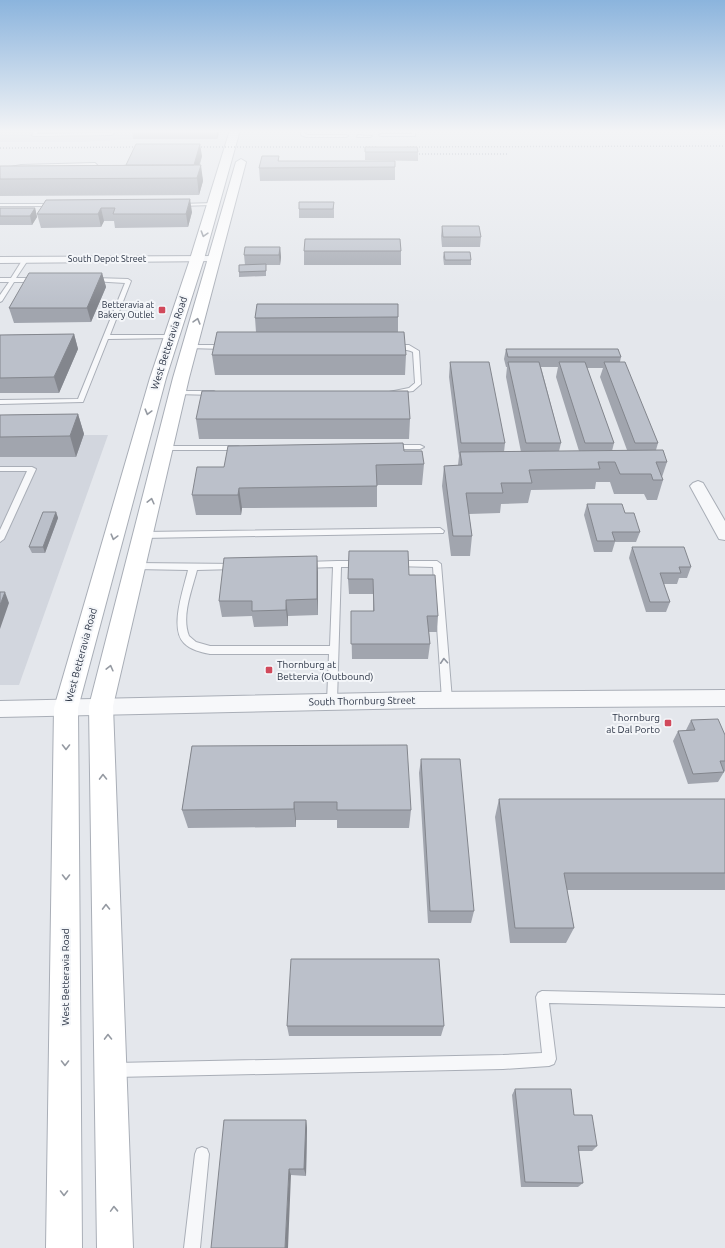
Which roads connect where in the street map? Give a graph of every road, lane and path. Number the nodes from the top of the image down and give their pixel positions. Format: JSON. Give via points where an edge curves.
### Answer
{"nodes":[{"id":1,"x":218,"y":188,"type":"edge"},
{"id":2,"x":234,"y":188,"type":"edge"},
{"id":3,"x":174,"y":204,"type":"edge"},
{"id":4,"x":213,"y":204,"type":"junction"},
{"id":5,"x":0,"y":205,"type":"edge"},
{"id":6,"x":63,"y":205,"type":"edge"},
{"id":7,"x":197,"y":259,"type":"junction"},
{"id":8,"x":215,"y":259,"type":"junction"},
{"id":9,"x":0,"y":260,"type":"edge"},
{"id":10,"x":25,"y":260,"type":"junction"},
{"id":11,"x":0,"y":280,"type":"edge"},
{"id":12,"x":12,"y":280,"type":"junction"},
{"id":13,"x":43,"y":280,"type":"edge"},
{"id":14,"x":89,"y":280,"type":"edge"},
{"id":15,"x":0,"y":300,"type":"edge"},
{"id":16,"x":106,"y":337,"type":"junction"},
{"id":17,"x":171,"y":337,"type":"junction"},
{"id":18,"x":190,"y":347,"type":"junction"},
{"id":19,"x":230,"y":347,"type":"edge"},
{"id":20,"x":389,"y":347,"type":"edge"},
{"id":21,"x":178,"y":393,"type":"junction"},
{"id":22,"x":224,"y":393,"type":"edge"},
{"id":23,"x":381,"y":393,"type":"edge"},
{"id":24,"x":0,"y":402,"type":"edge"},
{"id":25,"x":381,"y":447,"type":"edge"},
{"id":26,"x":420,"y":447,"type":"dead end"},
{"id":27,"x":164,"y":448,"type":"junction"},
{"id":28,"x":249,"y":448,"type":"edge"},
{"id":29,"x":0,"y":469,"type":"edge"},
{"id":30,"x":698,"y":486,"type":"dead end"},
{"id":31,"x":440,"y":531,"type":"dead end"},
{"id":32,"x":143,"y":535,"type":"junction"},
{"id":33,"x":725,"y":535,"type":"edge"},
{"id":34,"x":0,"y":539,"type":"edge"},
{"id":35,"x":337,"y":564,"type":"junction"},
{"id":36,"x":368,"y":564,"type":"edge"},
{"id":37,"x":391,"y":564,"type":"edge"},
{"id":38,"x":299,"y":565,"type":"edge"},
{"id":39,"x":135,"y":566,"type":"junction"},
{"id":40,"x":246,"y":566,"type":"edge"},
{"id":41,"x":193,"y":567,"type":"junction"},
{"id":42,"x":334,"y":650,"type":"junction"},
{"id":43,"x":725,"y":698,"type":"edge"},
{"id":44,"x":447,"y":700,"type":"junction"},
{"id":45,"x":332,"y":702,"type":"junction"},
{"id":46,"x":101,"y":706,"type":"junction"},
{"id":47,"x":66,"y":708,"type":"junction"},
{"id":48,"x":0,"y":709,"type":"edge"},
{"id":49,"x":725,"y":1001,"type":"edge"},
{"id":50,"x":109,"y":1070,"type":"junction"},
{"id":51,"x":202,"y":1154,"type":"dead end"},
{"id":52,"x":64,"y":1248,"type":"edge"},
{"id":53,"x":115,"y":1248,"type":"edge"},
{"id":54,"x":192,"y":1248,"type":"edge"}],
"edges":[{"from":1,"to":4,"type":"main road","name":"West Betteravia Road"},
{"from":2,"to":8,"type":"main road","name":"West Betteravia Road"},
{"from":3,"to":4,"type":"lane"},
{"from":4,"to":7,"type":"main road","name":"West Betteravia Road","one_way":true},
{"from":5,"to":6,"type":"lane"},
{"from":7,"to":8,"type":"street","name":"South Depot Street"},
{"from":7,"to":10,"type":"street","name":"South Depot Street"},
{"from":7,"to":17,"type":"main road","name":"West Betteravia Road"},
{"from":18,"to":8,"type":"main road","name":"West Betteravia Road","one_way":true},
{"from":9,"to":10,"type":"street","name":"South Depot Street"},
{"from":10,"to":12,"type":"lane"},
{"from":11,"to":12,"type":"lane"},
{"from":12,"to":13,"type":"lane"},
{"from":12,"to":15,"type":"lane"},
{"from":14,"to":16,"type":"lane","via":[[128,281]]},
{"from":16,"to":17,"type":"lane"},
{"from":16,"to":24,"type":"lane","via":[[81,401]]},
{"from":17,"to":47,"type":"main road","name":"West Betteravia Road","one_way":true,"via":[[155,385]]},
{"from":18,"to":19,"type":"lane"},
{"from":18,"to":21,"type":"main road","name":"West Betteravia Road"},
{"from":20,"to":23,"type":"lane","via":[[409,347],[416,351],[418,384],[411,390]]},
{"from":21,"to":22,"type":"lane"},
{"from":21,"to":27,"type":"main road","name":"West Betteravia Road"},
{"from":25,"to":26,"type":"lane"},
{"from":27,"to":28,"type":"lane"},
{"from":32,"to":27,"type":"main road","name":"West Betteravia Road","one_way":true},
{"from":29,"to":34,"type":"lane","via":[[32,469]]},
{"from":30,"to":33,"type":"street"},
{"from":31,"to":32,"type":"lane"},
{"from":32,"to":39,"type":"main road","name":"West Betteravia Road"},
{"from":35,"to":36,"type":"lane"},
{"from":35,"to":38,"type":"lane"},
{"from":35,"to":42,"type":"lane"},
{"from":44,"to":37,"type":"lane","one_way":true,"via":[[438,564]]},
{"from":39,"to":41,"type":"lane"},
{"from":46,"to":39,"type":"main road","name":"West Betteravia Road","one_way":true},
{"from":40,"to":41,"type":"lane"},
{"from":41,"to":42,"type":"lane","via":[[182,631],[193,645],[210,650]]},
{"from":42,"to":45,"type":"lane"},
{"from":43,"to":44,"type":"street","name":"South Thornburg Street"},
{"from":44,"to":45,"type":"street","name":"South Thornburg Street"},
{"from":45,"to":46,"type":"street","name":"South Thornburg Street"},
{"from":46,"to":47,"type":"street","name":"South Thornburg Street"},
{"from":50,"to":46,"type":"main road","name":"West Betteravia Road","one_way":true},
{"from":47,"to":48,"type":"street","name":"South Thornburg Street"},
{"from":47,"to":52,"type":"main road","name":"West Betteravia Road","one_way":true},
{"from":49,"to":50,"type":"lane","via":[[542,997],[548,1059]]},
{"from":53,"to":50,"type":"main road","name":"West Betteravia Road","one_way":true},
{"from":51,"to":54,"type":"lane"}]}
